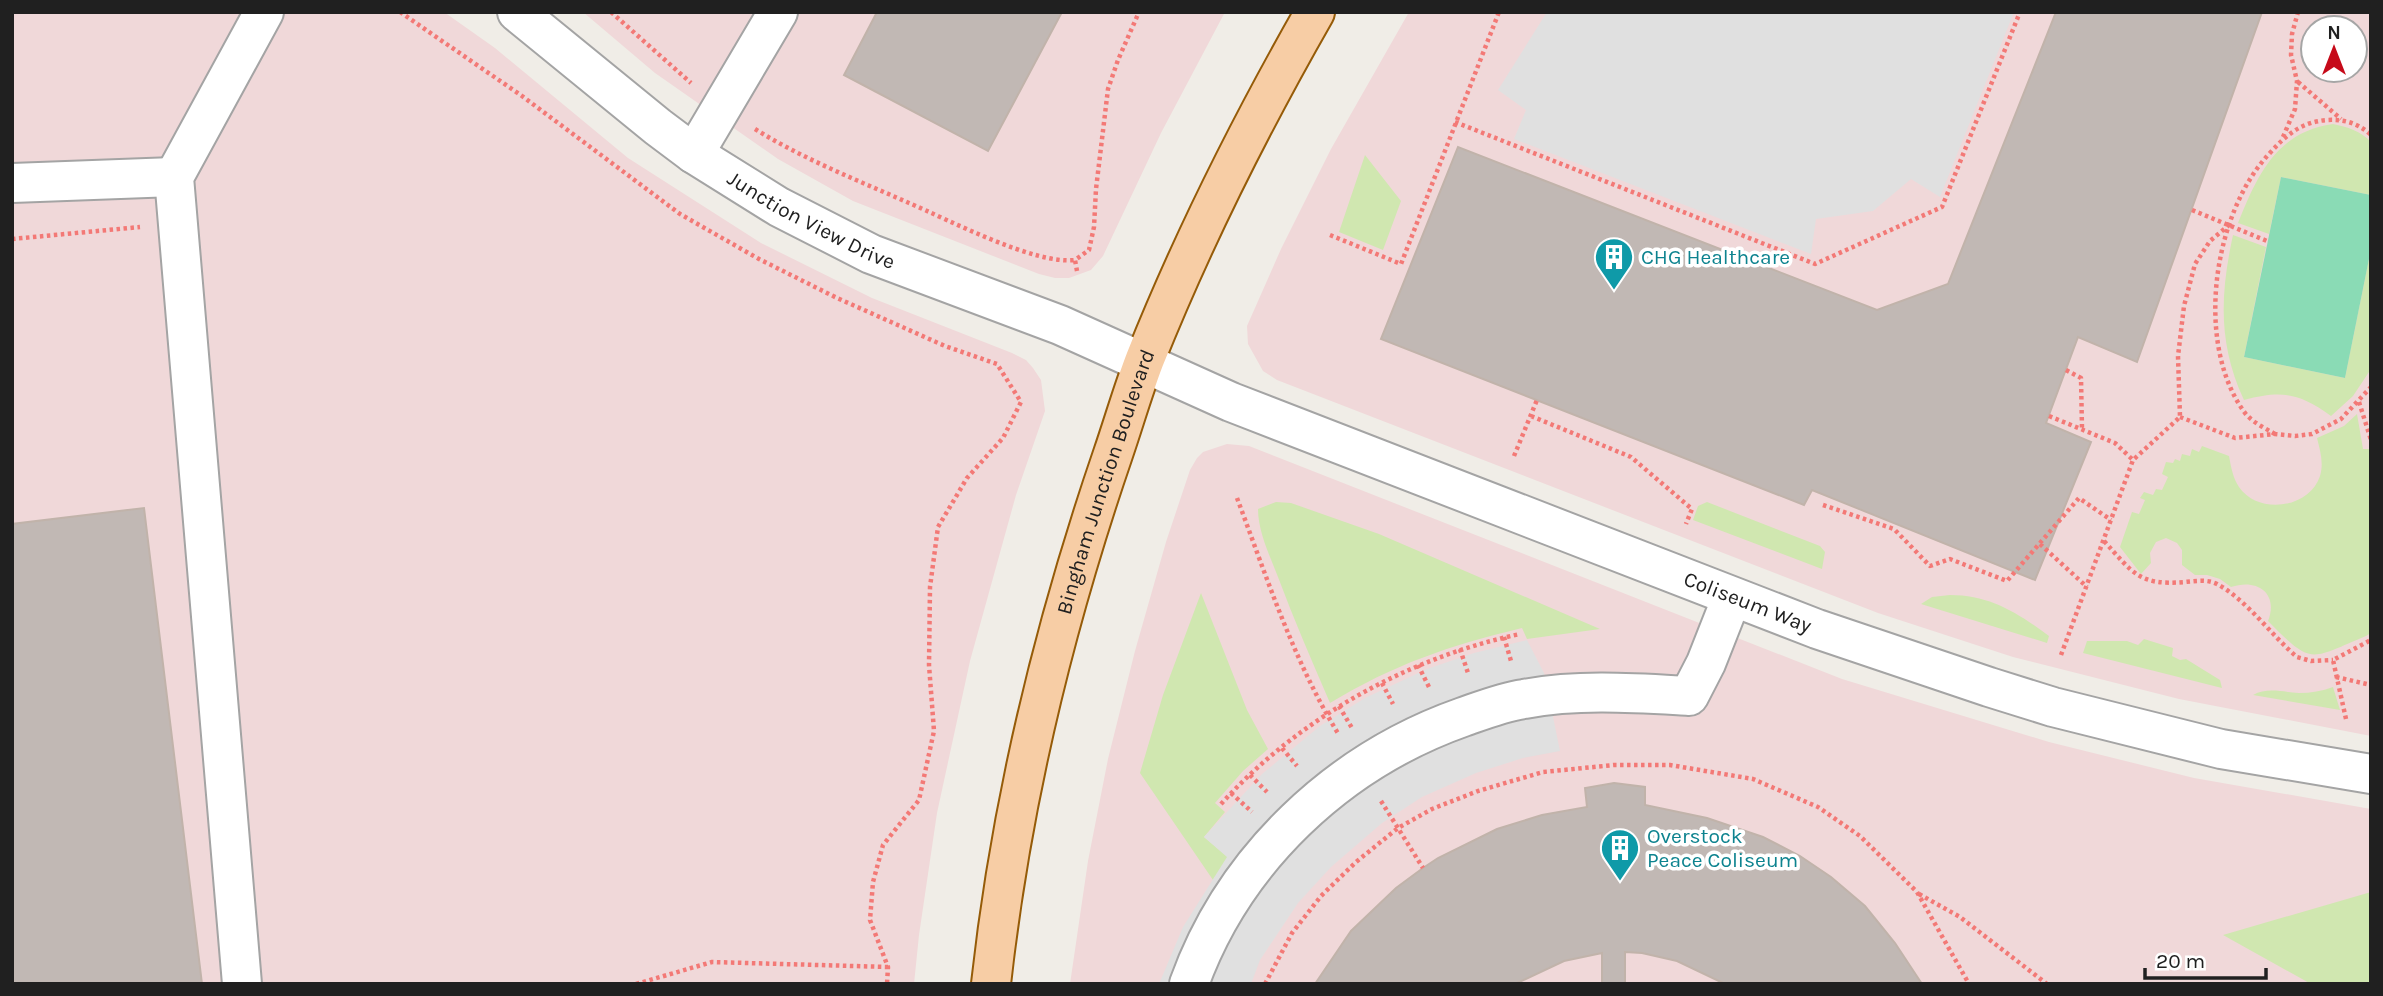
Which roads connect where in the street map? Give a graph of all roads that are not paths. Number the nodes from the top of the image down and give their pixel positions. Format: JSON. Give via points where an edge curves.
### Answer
{"nodes":[{"id":1,"x":264,"y":12,"type":"edge"},
{"id":2,"x":517,"y":12,"type":"edge"},
{"id":3,"x":778,"y":12,"type":"edge"},
{"id":4,"x":1315,"y":12,"type":"edge"},
{"id":5,"x":694,"y":154,"type":"junction"},
{"id":6,"x":174,"y":177,"type":"junction"},
{"id":7,"x":12,"y":183,"type":"edge"},
{"id":8,"x":1144,"y":362,"type":"junction"},
{"id":9,"x":1732,"y":597,"type":"junction"},
{"id":10,"x":2371,"y":774,"type":"edge"},
{"id":11,"x":242,"y":984,"type":"edge"},
{"id":12,"x":991,"y":984,"type":"edge"},
{"id":13,"x":1189,"y":984,"type":"edge"}],
"edges":[{"from":1,"to":6,"type":"street"},
{"from":2,"to":5,"type":"street","name":"Junction View Drive"},
{"from":3,"to":5,"type":"street"},
{"from":4,"to":8,"type":"main road","name":"Bingham Junction Boulevard","via":[[1228,173]]},
{"from":5,"to":8,"type":"street","name":"Junction View Drive","via":[[779,207],[871,254],[1060,325]]},
{"from":6,"to":7,"type":"street"},
{"from":6,"to":11,"type":"street"},
{"from":8,"to":9,"type":"street","name":"Coliseum Way","via":[[1231,402]]},
{"from":8,"to":12,"type":"main road","name":"Bingham Junction Boulevard","via":[[1094,510],[1044,685],[1010,850]]},
{"from":9,"to":10,"type":"street","name":"Coliseum Way","via":[[2053,707],[2221,749]]},
{"from":9,"to":13,"type":"street","via":[[1689,696],[1626,692],[1523,699],[1426,731],[1360,769],[1295,820],[1259,859],[1206,940]]}]}
